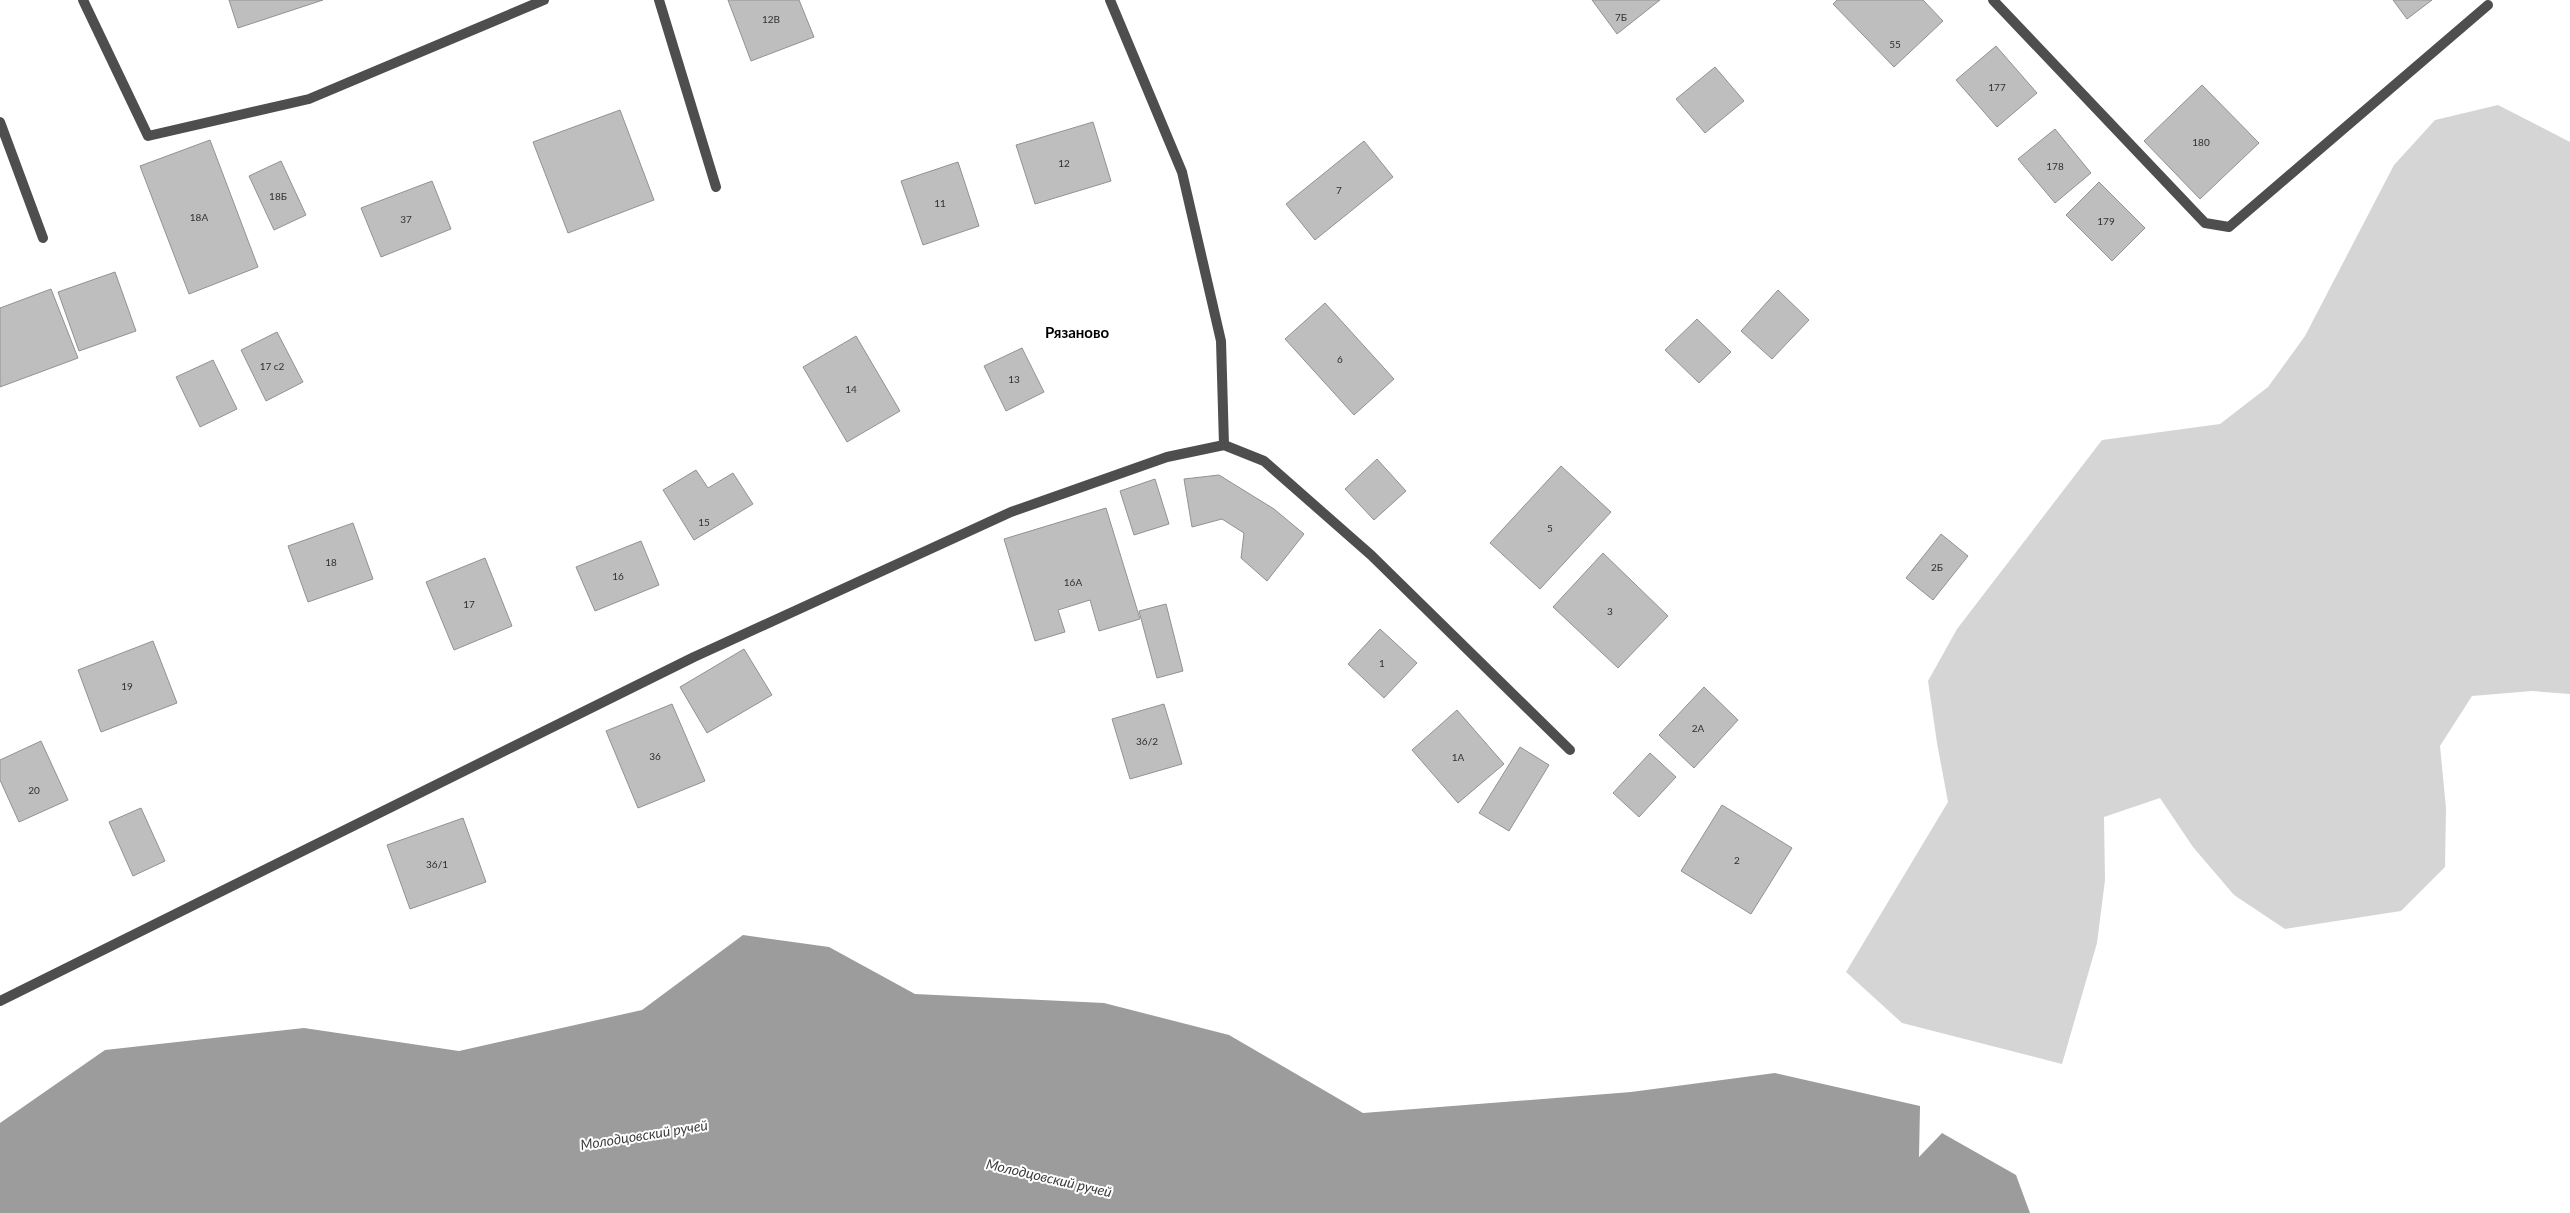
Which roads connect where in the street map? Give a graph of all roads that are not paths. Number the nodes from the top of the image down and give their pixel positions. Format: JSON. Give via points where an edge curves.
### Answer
{"nodes":[{"id":1,"x":83,"y":0,"type":"edge"},
{"id":2,"x":544,"y":0,"type":"edge"},
{"id":3,"x":659,"y":0,"type":"edge"},
{"id":4,"x":1110,"y":0,"type":"edge"},
{"id":5,"x":1993,"y":0,"type":"edge"},
{"id":6,"x":2488,"y":5,"type":"dead end"},
{"id":7,"x":0,"y":122,"type":"edge"},
{"id":8,"x":716,"y":187,"type":"dead end"},
{"id":9,"x":43,"y":238,"type":"dead end"},
{"id":10,"x":1224,"y":445,"type":"junction"},
{"id":11,"x":1570,"y":750,"type":"dead end"},
{"id":12,"x":0,"y":1001,"type":"edge"}],
"edges":[{"from":1,"to":2,"type":"street","via":[[148,136],[309,98]]},
{"from":3,"to":8,"type":"street"},
{"from":4,"to":10,"type":"street","via":[[1182,172],[1220,341]]},
{"from":5,"to":6,"type":"street","via":[[2206,223],[2229,228]]},
{"from":7,"to":9,"type":"street"},
{"from":10,"to":11,"type":"street","via":[[1264,461],[1371,555]]},
{"from":10,"to":12,"type":"street","via":[[1167,458],[993,520],[694,657]]}]}
